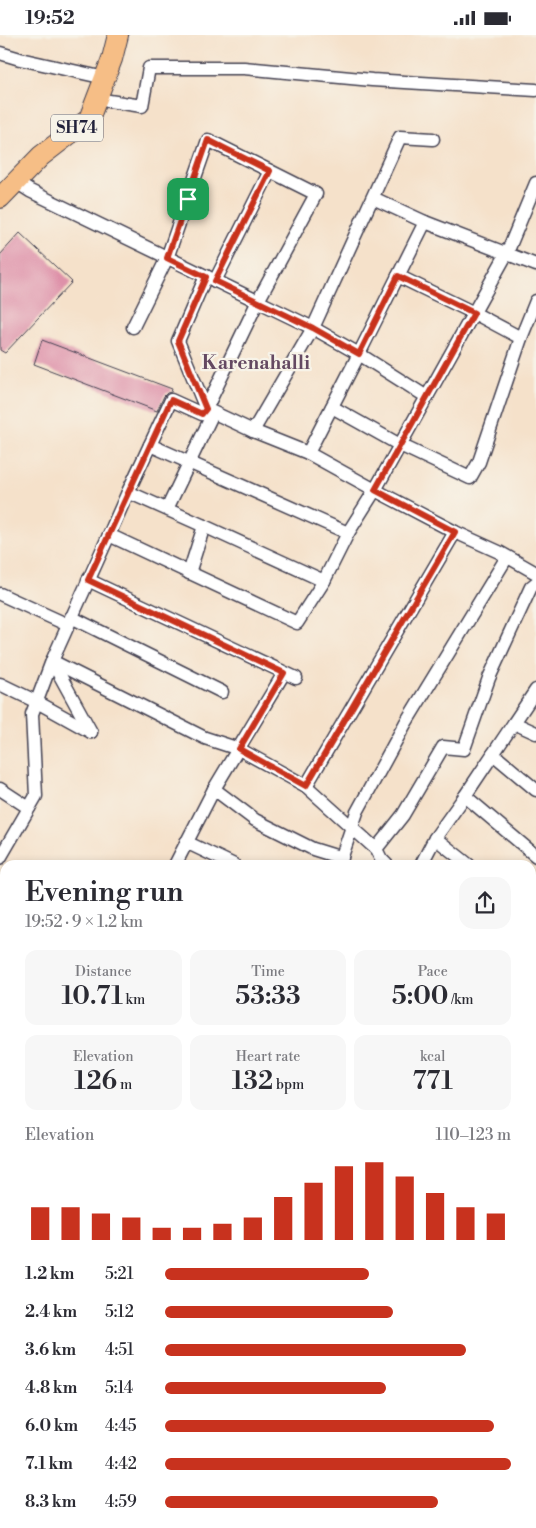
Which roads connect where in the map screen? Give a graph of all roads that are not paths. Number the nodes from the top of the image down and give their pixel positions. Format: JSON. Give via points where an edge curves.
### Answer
{"nodes":[{"id":1,"x":118,"y":35,"type":"edge"},
{"id":2,"x":0,"y":53,"type":"edge"},
{"id":3,"x":104,"y":78,"type":"junction"},
{"id":4,"x":536,"y":89,"type":"edge"},
{"id":5,"x":96,"y":99,"type":"junction"},
{"id":6,"x":433,"y":139,"type":"dead end"},
{"id":7,"x":270,"y":171,"type":"junction"},
{"id":8,"x":536,"y":183,"type":"edge"},
{"id":9,"x":6,"y":188,"type":"edge"},
{"id":10,"x":373,"y":198,"type":"junction"},
{"id":11,"x":425,"y":222,"type":"junction"},
{"id":12,"x":507,"y":253,"type":"junction"},
{"id":13,"x":167,"y":258,"type":"junction"},
{"id":14,"x":536,"y":265,"type":"edge"},
{"id":15,"x":398,"y":276,"type":"junction"},
{"id":16,"x":210,"y":279,"type":"junction"},
{"id":17,"x":258,"y":301,"type":"junction"},
{"id":18,"x":536,"y":301,"type":"edge"},
{"id":19,"x":474,"y":313,"type":"junction"},
{"id":20,"x":133,"y":327,"type":"dead end"},
{"id":21,"x":313,"y":328,"type":"junction"},
{"id":22,"x":521,"y":339,"type":"junction"},
{"id":23,"x":359,"y":354,"type":"junction"},
{"id":24,"x":427,"y":397,"type":"junction"},
{"id":25,"x":332,"y":407,"type":"junction"},
{"id":26,"x":210,"y":411,"type":"junction"},
{"id":27,"x":253,"y":431,"type":"junction"},
{"id":28,"x":150,"y":445,"type":"junction"},
{"id":29,"x":400,"y":445,"type":"junction"},
{"id":30,"x":308,"y":453,"type":"junction"},
{"id":31,"x":189,"y":463,"type":"junction"},
{"id":32,"x":375,"y":490,"type":"junction"},
{"id":33,"x":128,"y":492,"type":"junction"},
{"id":34,"x":167,"y":509,"type":"junction"},
{"id":35,"x":204,"y":525,"type":"junction"},
{"id":36,"x":455,"y":532,"type":"junction"},
{"id":37,"x":348,"y":533,"type":"junction"},
{"id":38,"x":109,"y":535,"type":"junction"},
{"id":39,"x":508,"y":557,"type":"junction"},
{"id":40,"x":189,"y":573,"type":"junction"},
{"id":41,"x":536,"y":573,"type":"edge"},
{"id":42,"x":88,"y":580,"type":"junction"},
{"id":43,"x":324,"y":581,"type":"junction"},
{"id":44,"x":536,"y":583,"type":"edge"},
{"id":45,"x":0,"y":594,"type":"edge"},
{"id":46,"x":69,"y":621,"type":"junction"},
{"id":47,"x":52,"y":661,"type":"junction"},
{"id":48,"x":284,"y":673,"type":"junction"},
{"id":49,"x":296,"y":678,"type":"dead end"},
{"id":50,"x":0,"y":684,"type":"edge"},
{"id":51,"x":536,"y":690,"type":"edge"},
{"id":52,"x":222,"y":693,"type":"dead end"},
{"id":53,"x":37,"y":702,"type":"junction"},
{"id":54,"x":514,"y":723,"type":"junction"},
{"id":55,"x":536,"y":733,"type":"edge"},
{"id":56,"x":239,"y":749,"type":"junction"},
{"id":57,"x":493,"y":753,"type":"junction"},
{"id":58,"x":306,"y":786,"type":"junction"},
{"id":59,"x":0,"y":789,"type":"edge"},
{"id":60,"x":214,"y":789,"type":"junction"},
{"id":61,"x":536,"y":790,"type":"edge"},
{"id":62,"x":465,"y":796,"type":"junction"},
{"id":63,"x":29,"y":808,"type":"junction"},
{"id":64,"x":353,"y":828,"type":"junction"},
{"id":65,"x":435,"y":838,"type":"junction"},
{"id":66,"x":186,"y":842,"type":"junction"},
{"id":67,"x":376,"y":849,"type":"junction"},
{"id":68,"x":536,"y":856,"type":"edge"},
{"id":69,"x":0,"y":858,"type":"edge"},
{"id":70,"x":177,"y":860,"type":"edge"},
{"id":71,"x":224,"y":860,"type":"edge"},
{"id":72,"x":337,"y":860,"type":"edge"},
{"id":73,"x":342,"y":860,"type":"edge"},
{"id":74,"x":382,"y":860,"type":"edge"},
{"id":75,"x":424,"y":860,"type":"edge"},
{"id":76,"x":463,"y":860,"type":"edge"}],
"edges":[{"from":1,"to":3,"type":"main road","number":"SH74"},
{"from":2,"to":3,"type":"street"},
{"from":3,"to":5,"type":"main road","number":"SH74"},
{"from":4,"to":5,"type":"street","via":[[372,80],[244,68],[149,68],[142,106]]},
{"from":5,"to":9,"type":"main road","number":"SH74","via":[[89,119],[41,155]]},
{"from":6,"to":10,"type":"street","via":[[400,137]]},
{"from":7,"to":13,"type":"street","via":[[208,140]]},
{"from":7,"to":16,"type":"street"},
{"from":7,"to":17,"type":"street","via":[[316,194]]},
{"from":8,"to":12,"type":"street"},
{"from":9,"to":13,"type":"street","via":[[30,191]]},
{"from":10,"to":11,"type":"street"},
{"from":10,"to":21,"type":"street"},
{"from":11,"to":12,"type":"street"},
{"from":11,"to":15,"type":"street"},
{"from":12,"to":14,"type":"street"},
{"from":12,"to":19,"type":"street"},
{"from":13,"to":16,"type":"street"},
{"from":13,"to":20,"type":"street"},
{"from":15,"to":19,"type":"street"},
{"from":15,"to":23,"type":"street"},
{"from":16,"to":17,"type":"street"},
{"from":16,"to":26,"type":"street","via":[[178,341]]},
{"from":17,"to":21,"type":"street"},
{"from":17,"to":26,"type":"street"},
{"from":18,"to":22,"type":"street"},
{"from":19,"to":22,"type":"street"},
{"from":19,"to":24,"type":"street"},
{"from":21,"to":23,"type":"street"},
{"from":21,"to":27,"type":"street"},
{"from":22,"to":29,"type":"street","via":[[479,462],[470,478]]},
{"from":23,"to":24,"type":"street"},
{"from":23,"to":25,"type":"street"},
{"from":24,"to":29,"type":"street"},
{"from":25,"to":29,"type":"street"},
{"from":25,"to":30,"type":"street"},
{"from":26,"to":27,"type":"street"},
{"from":26,"to":28,"type":"street","via":[[202,414],[171,400]]},
{"from":26,"to":31,"type":"street"},
{"from":27,"to":30,"type":"street"},
{"from":28,"to":31,"type":"street"},
{"from":28,"to":33,"type":"street"},
{"from":29,"to":32,"type":"street"},
{"from":30,"to":32,"type":"street"},
{"from":31,"to":34,"type":"street"},
{"from":31,"to":37,"type":"street"},
{"from":32,"to":36,"type":"street"},
{"from":32,"to":37,"type":"street"},
{"from":33,"to":34,"type":"street"},
{"from":33,"to":38,"type":"street"},
{"from":34,"to":35,"type":"street"},
{"from":35,"to":40,"type":"street"},
{"from":35,"to":43,"type":"street"},
{"from":36,"to":39,"type":"street"},
{"from":36,"to":58,"type":"street"},
{"from":37,"to":43,"type":"street"},
{"from":38,"to":40,"type":"street"},
{"from":38,"to":42,"type":"street"},
{"from":39,"to":41,"type":"street"},
{"from":39,"to":64,"type":"street","via":[[405,724],[357,812]]},
{"from":40,"to":43,"type":"street","via":[[297,623]]},
{"from":42,"to":46,"type":"street"},
{"from":42,"to":48,"type":"street"},
{"from":44,"to":67,"type":"street","via":[[531,587],[489,678],[464,749],[442,747],[405,812]]},
{"from":45,"to":46,"type":"street"},
{"from":46,"to":47,"type":"street"},
{"from":46,"to":52,"type":"street"},
{"from":47,"to":53,"type":"street"},
{"from":47,"to":53,"type":"street","via":[[91,732]]},
{"from":47,"to":56,"type":"street","via":[[205,738]]},
{"from":48,"to":49,"type":"street"},
{"from":48,"to":56,"type":"street"},
{"from":50,"to":53,"type":"street"},
{"from":51,"to":54,"type":"street"},
{"from":53,"to":63,"type":"street","via":[[32,714],[36,796]]},
{"from":54,"to":55,"type":"street"},
{"from":54,"to":57,"type":"street"},
{"from":56,"to":58,"type":"street"},
{"from":56,"to":60,"type":"street"},
{"from":57,"to":61,"type":"street"},
{"from":57,"to":62,"type":"street"},
{"from":58,"to":64,"type":"street"},
{"from":59,"to":63,"type":"street"},
{"from":60,"to":66,"type":"street"},
{"from":60,"to":72,"type":"street","via":[[255,820]]},
{"from":62,"to":65,"type":"street"},
{"from":62,"to":68,"type":"street"},
{"from":63,"to":69,"type":"street"},
{"from":64,"to":67,"type":"street"},
{"from":64,"to":73,"type":"street"},
{"from":65,"to":75,"type":"street"},
{"from":65,"to":76,"type":"street"},
{"from":66,"to":70,"type":"street"},
{"from":66,"to":71,"type":"street"},
{"from":67,"to":74,"type":"street"}]}
